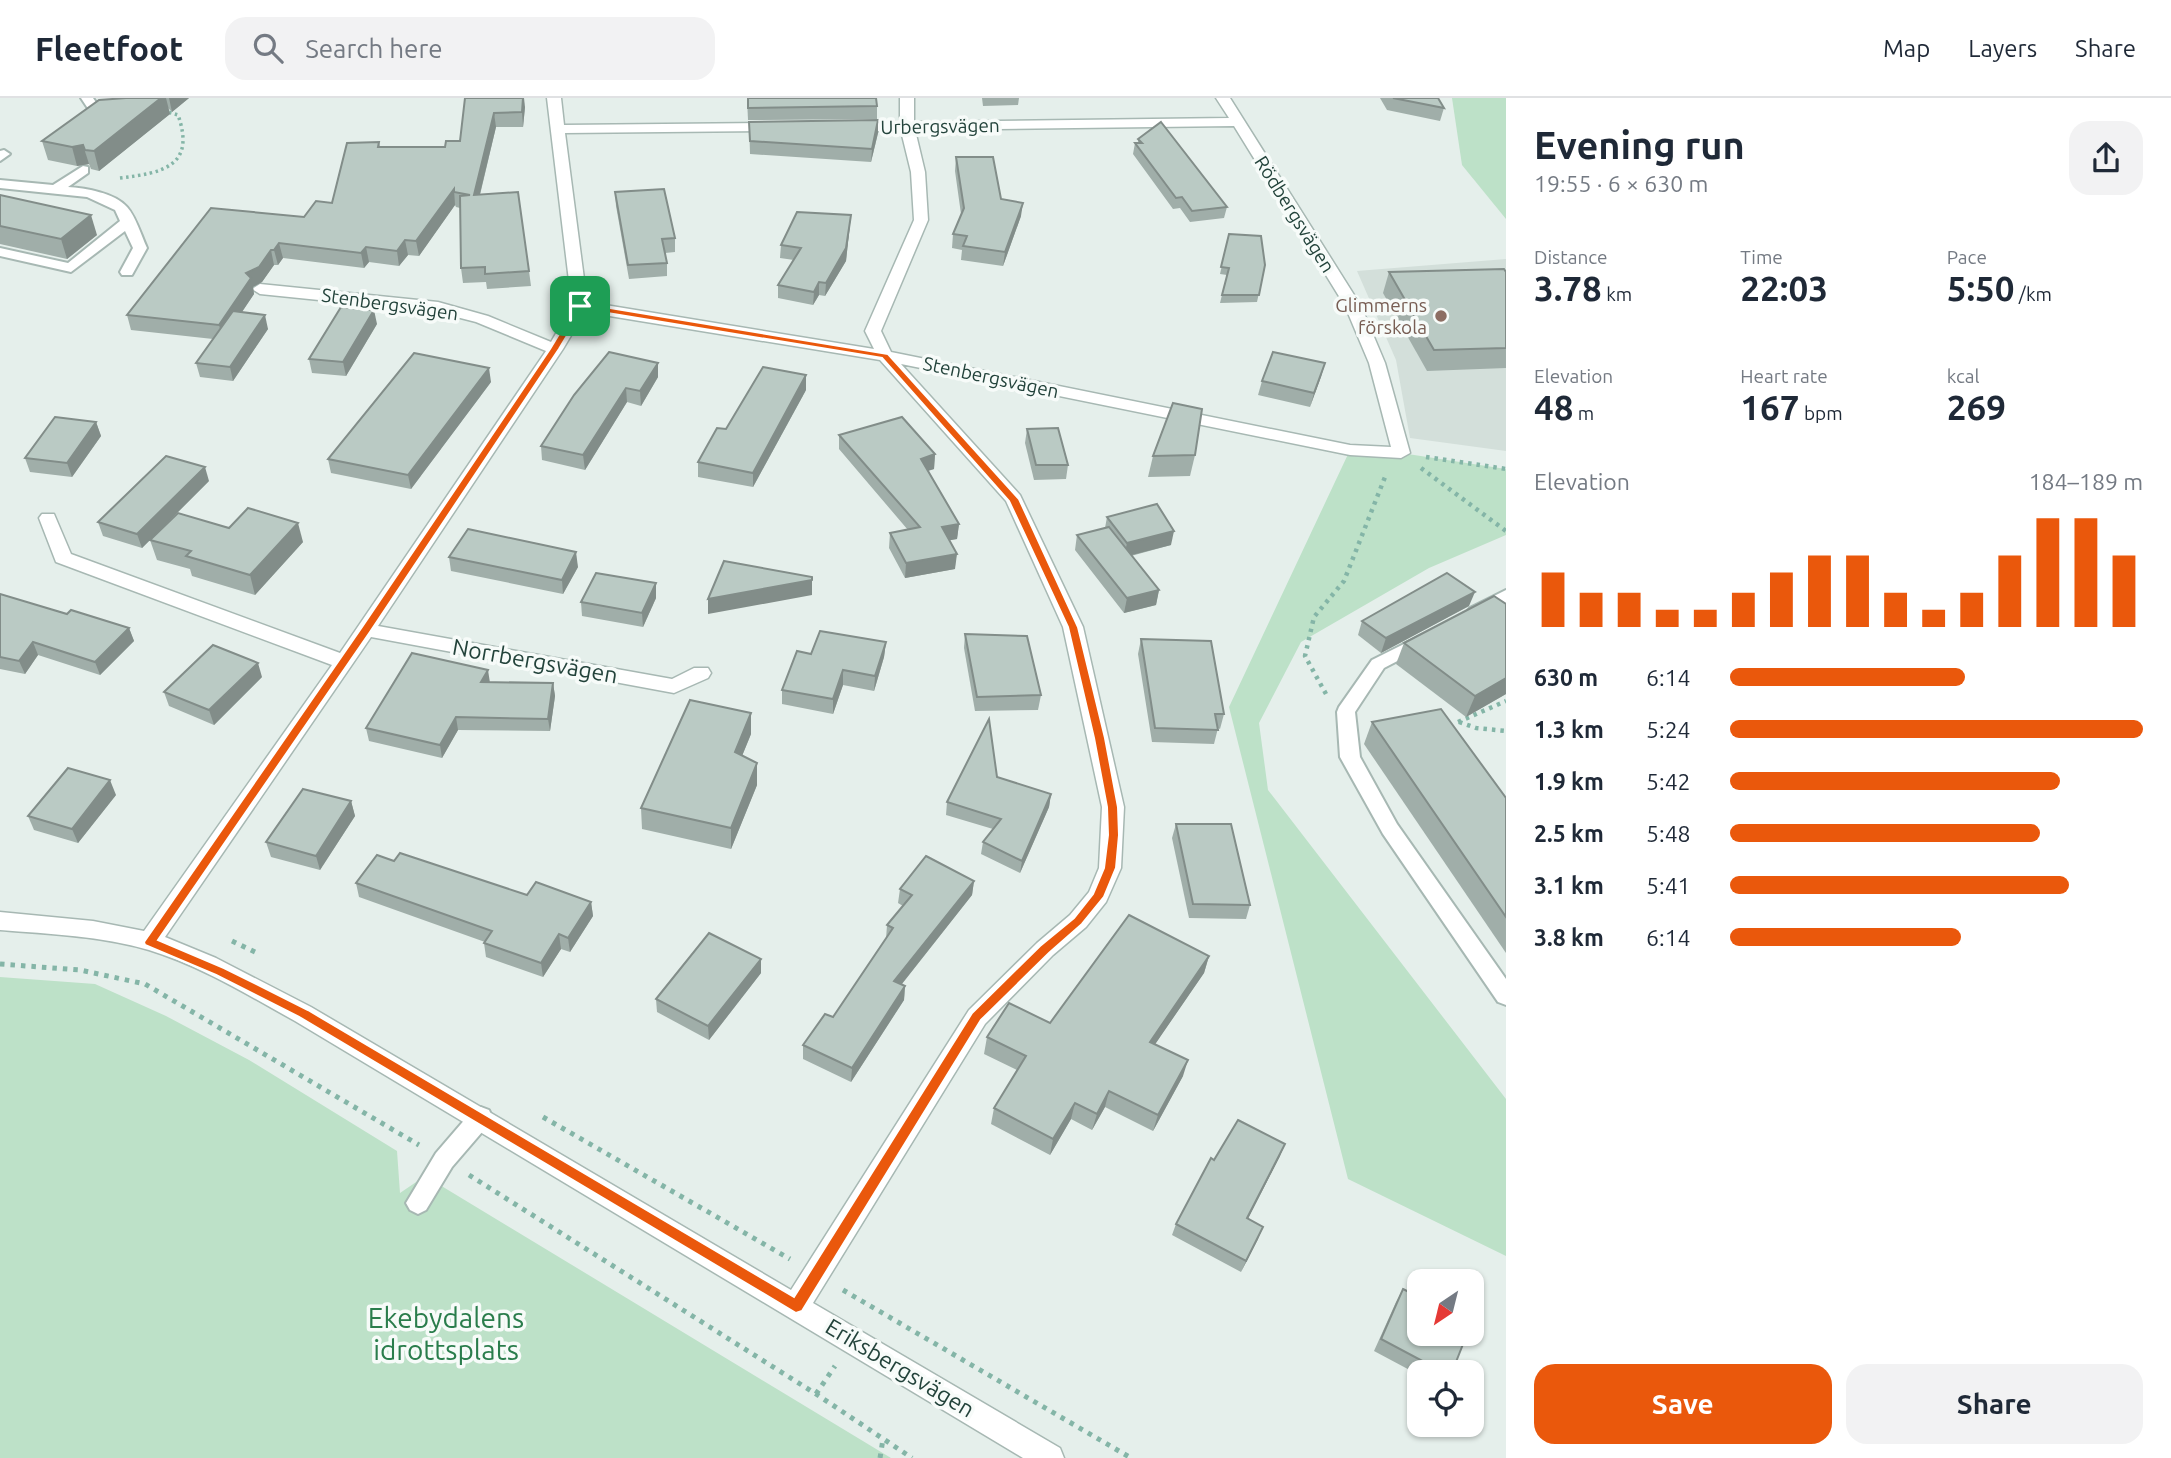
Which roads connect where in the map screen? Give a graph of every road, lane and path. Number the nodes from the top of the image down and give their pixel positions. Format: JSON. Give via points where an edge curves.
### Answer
{"nodes":[{"id":1,"x":87,"y":98,"type":"edge"},
{"id":2,"x":554,"y":98,"type":"edge"},
{"id":3,"x":907,"y":98,"type":"edge"},
{"id":4,"x":1223,"y":98,"type":"edge"},
{"id":5,"x":164,"y":111,"type":"edge"},
{"id":6,"x":1237,"y":122,"type":"junction"},
{"id":7,"x":907,"y":126,"type":"junction"},
{"id":8,"x":796,"y":127,"type":"edge"},
{"id":9,"x":837,"y":127,"type":"edge"},
{"id":10,"x":558,"y":129,"type":"junction"},
{"id":11,"x":73,"y":135,"type":"edge"},
{"id":12,"x":83,"y":170,"type":"edge"},
{"id":13,"x":119,"y":178,"type":"dead end"},
{"id":14,"x":0,"y":184,"type":"edge"},
{"id":15,"x":55,"y":189,"type":"junction"},
{"id":16,"x":128,"y":221,"type":"junction"},
{"id":17,"x":0,"y":252,"type":"edge"},
{"id":18,"x":127,"y":272,"type":"dead end"},
{"id":19,"x":260,"y":289,"type":"edge"},
{"id":20,"x":580,"y":306,"type":"junction"},
{"id":21,"x":555,"y":349,"type":"junction"},
{"id":22,"x":885,"y":356,"type":"junction"},
{"id":23,"x":1401,"y":453,"type":"junction"},
{"id":24,"x":1506,"y":470,"type":"edge"},
{"id":25,"x":48,"y":518,"type":"dead end"},
{"id":26,"x":1506,"y":531,"type":"edge"},
{"id":27,"x":1506,"y":596,"type":"edge"},
{"id":28,"x":1460,"y":621,"type":"edge"},
{"id":29,"x":366,"y":630,"type":"junction"},
{"id":30,"x":1436,"y":633,"type":"edge"},
{"id":31,"x":344,"y":662,"type":"junction"},
{"id":32,"x":701,"y":673,"type":"dead end"},
{"id":33,"x":1506,"y":701,"type":"edge"},
{"id":34,"x":1346,"y":712,"type":"junction"},
{"id":35,"x":1506,"y":731,"type":"edge"},
{"id":36,"x":0,"y":921,"type":"edge"},
{"id":37,"x":150,"y":942,"type":"junction"},
{"id":38,"x":1506,"y":996,"type":"edge"},
{"id":39,"x":481,"y":1117,"type":"junction"},
{"id":40,"x":418,"y":1203,"type":"dead end"},
{"id":41,"x":796,"y":1306,"type":"junction"},
{"id":42,"x":883,"y":1439,"type":"dead end"},
{"id":43,"x":880,"y":1458,"type":"edge"},
{"id":44,"x":1050,"y":1458,"type":"edge"}],
"edges":[{"from":1,"to":11,"type":"lane","via":[[103,113]]},
{"from":2,"to":10,"type":"street"},
{"from":3,"to":7,"type":"street"},
{"from":4,"to":6,"type":"street","name":"Rödbergsvägen"},
{"from":5,"to":13,"type":"path","via":[[178,115],[184,128],[183,153],[174,164],[153,175]]},
{"from":6,"to":7,"type":"street","name":"Urbergsvägen"},
{"from":6,"to":23,"type":"street","name":"Rödbergsvägen","via":[[1353,306],[1377,363]]},
{"from":7,"to":9,"type":"street","name":"Urbergsvägen"},
{"from":7,"to":22,"type":"street","via":[[918,172],[921,220],[873,331]]},
{"from":8,"to":10,"type":"street"},
{"from":10,"to":20,"type":"street"},
{"from":12,"to":15,"type":"lane"},
{"from":14,"to":15,"type":"lane"},
{"from":15,"to":16,"type":"lane","via":[[90,193],[121,208]]},
{"from":16,"to":17,"type":"lane","via":[[71,268]]},
{"from":16,"to":18,"type":"lane","via":[[140,248]]},
{"from":19,"to":21,"type":"street","name":"Stenbergsvägen","via":[[438,307],[482,319]]},
{"from":20,"to":21,"type":"street"},
{"from":20,"to":22,"type":"street","name":"Stenbergsvägen"},
{"from":21,"to":29,"type":"street"},
{"from":22,"to":23,"type":"street","name":"Stenbergsvägen","via":[[1350,450]]},
{"from":22,"to":41,"type":"street","via":[[1014,499],[1040,552],[1073,627],[1110,793],[1114,835],[1110,868],[1098,897],[976,1017]]},
{"from":23,"to":24,"type":"path"},
{"from":23,"to":26,"type":"path"},
{"from":23,"to":34,"type":"path","via":[[1387,471],[1343,581],[1314,617],[1305,656],[1322,690]]},
{"from":25,"to":31,"type":"street","via":[[63,558]]},
{"from":27,"to":28,"type":"lane"},
{"from":29,"to":31,"type":"street"},
{"from":29,"to":32,"type":"street","name":"Norrbergsvägen","via":[[674,687]]},
{"from":30,"to":34,"type":"lane","via":[[1378,664]]},
{"from":31,"to":37,"type":"street"},
{"from":33,"to":35,"type":"path","via":[[1458,722],[1476,729]]},
{"from":34,"to":38,"type":"lane","via":[[1350,757],[1390,829]]},
{"from":36,"to":37,"type":"street","name":"Eriksbergsvägen","via":[[99,929]]},
{"from":37,"to":39,"type":"street","name":"Eriksbergsvägen","via":[[220,971],[303,1014]]},
{"from":39,"to":40,"type":"lane","via":[[444,1160]]},
{"from":39,"to":41,"type":"street","name":"Eriksbergsvägen"},
{"from":41,"to":44,"type":"street","name":"Eriksbergsvägen"},
{"from":42,"to":43,"type":"path"}]}
